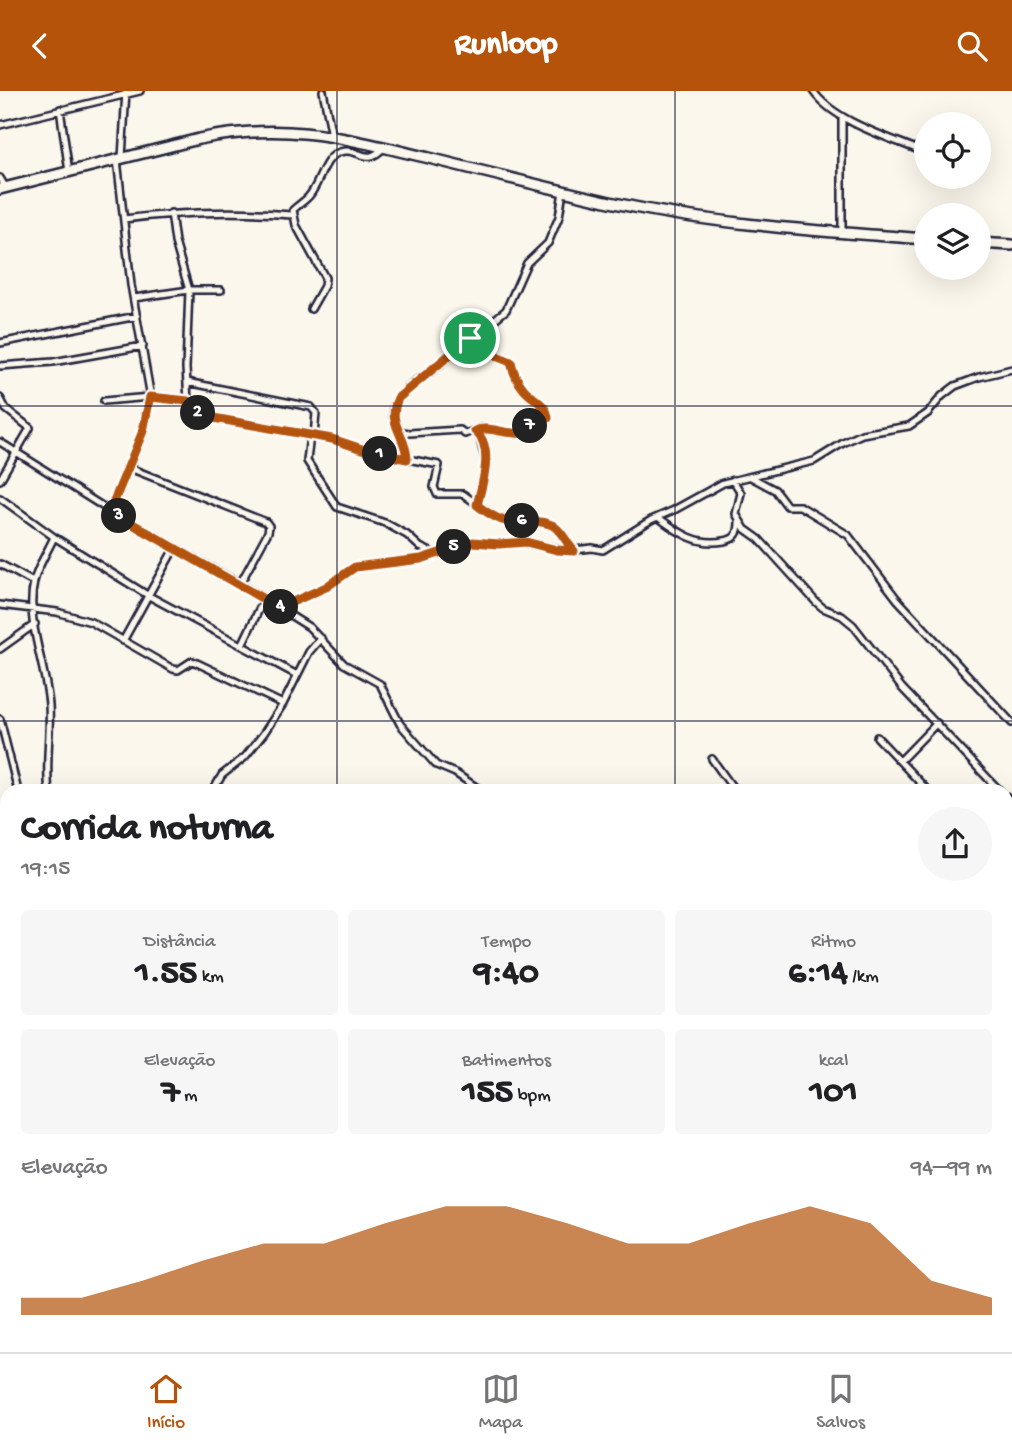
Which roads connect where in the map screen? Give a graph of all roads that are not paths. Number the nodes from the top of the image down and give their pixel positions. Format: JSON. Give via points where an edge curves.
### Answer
{"nodes":[{"id":1,"x":140,"y":91,"type":"edge"},
{"id":2,"x":323,"y":91,"type":"edge"},
{"id":3,"x":813,"y":91,"type":"edge"},
{"id":4,"x":126,"y":92,"type":"edge"},
{"id":5,"x":60,"y":109,"type":"junction"},
{"id":6,"x":842,"y":119,"type":"junction"},
{"id":7,"x":0,"y":125,"type":"edge"},
{"id":8,"x":332,"y":136,"type":"junction"},
{"id":9,"x":384,"y":147,"type":"junction"},
{"id":10,"x":914,"y":148,"type":"edge"},
{"id":11,"x":120,"y":158,"type":"junction"},
{"id":12,"x":69,"y":171,"type":"junction"},
{"id":13,"x":0,"y":178,"type":"edge"},
{"id":14,"x":3,"y":188,"type":"edge"},
{"id":15,"x":564,"y":191,"type":"junction"},
{"id":16,"x":170,"y":213,"type":"junction"},
{"id":17,"x":292,"y":215,"type":"junction"},
{"id":18,"x":124,"y":219,"type":"junction"},
{"id":19,"x":842,"y":233,"type":"junction"},
{"id":20,"x":914,"y":238,"type":"edge"},
{"id":21,"x":991,"y":244,"type":"edge"},
{"id":22,"x":1012,"y":245,"type":"edge"},
{"id":23,"x":189,"y":290,"type":"junction"},
{"id":24,"x":221,"y":290,"type":"dead end"},
{"id":25,"x":134,"y":298,"type":"junction"},
{"id":26,"x":311,"y":309,"type":"dead end"},
{"id":27,"x":137,"y":316,"type":"junction"},
{"id":28,"x":470,"y":338,"type":"junction"},
{"id":29,"x":0,"y":343,"type":"edge"},
{"id":30,"x":143,"y":346,"type":"junction"},
{"id":31,"x":0,"y":366,"type":"edge"},
{"id":32,"x":1012,"y":369,"type":"edge"},
{"id":33,"x":187,"y":382,"type":"junction"},
{"id":34,"x":150,"y":397,"type":"junction"},
{"id":35,"x":0,"y":398,"type":"edge"},
{"id":36,"x":104,"y":401,"type":"dead end"},
{"id":37,"x":188,"y":401,"type":"junction"},
{"id":38,"x":398,"y":431,"type":"junction"},
{"id":39,"x":475,"y":431,"type":"junction"},
{"id":40,"x":312,"y":435,"type":"junction"},
{"id":41,"x":0,"y":442,"type":"edge"},
{"id":42,"x":16,"y":453,"type":"junction"},
{"id":43,"x":407,"y":459,"type":"junction"},
{"id":44,"x":127,"y":467,"type":"junction"},
{"id":45,"x":751,"y":477,"type":"junction"},
{"id":46,"x":0,"y":480,"type":"edge"},
{"id":47,"x":733,"y":480,"type":"junction"},
{"id":48,"x":0,"y":498,"type":"edge"},
{"id":49,"x":477,"y":505,"type":"junction"},
{"id":50,"x":110,"y":511,"type":"junction"},
{"id":51,"x":659,"y":517,"type":"junction"},
{"id":52,"x":739,"y":522,"type":"junction"},
{"id":53,"x":54,"y":537,"type":"junction"},
{"id":54,"x":174,"y":549,"type":"junction"},
{"id":55,"x":574,"y":551,"type":"junction"},
{"id":56,"x":435,"y":553,"type":"junction"},
{"id":57,"x":0,"y":564,"type":"edge"},
{"id":58,"x":33,"y":582,"type":"junction"},
{"id":59,"x":240,"y":584,"type":"junction"},
{"id":60,"x":149,"y":596,"type":"junction"},
{"id":61,"x":264,"y":599,"type":"junction"},
{"id":62,"x":0,"y":605,"type":"edge"},
{"id":63,"x":279,"y":608,"type":"junction"},
{"id":64,"x":33,"y":609,"type":"junction"},
{"id":65,"x":35,"y":624,"type":"junction"},
{"id":66,"x":321,"y":638,"type":"junction"},
{"id":67,"x":123,"y":641,"type":"junction"},
{"id":68,"x":242,"y":645,"type":"junction"},
{"id":69,"x":0,"y":649,"type":"edge"},
{"id":70,"x":297,"y":675,"type":"junction"},
{"id":71,"x":283,"y":704,"type":"junction"},
{"id":72,"x":0,"y":719,"type":"edge"},
{"id":73,"x":937,"y":723,"type":"junction"},
{"id":74,"x":1012,"y":723,"type":"edge"},
{"id":75,"x":877,"y":737,"type":"dead end"},
{"id":76,"x":712,"y":759,"type":"dead end"},
{"id":77,"x":900,"y":761,"type":"junction"},
{"id":78,"x":16,"y":784,"type":"edge"},
{"id":79,"x":48,"y":784,"type":"edge"},
{"id":80,"x":218,"y":784,"type":"edge"},
{"id":81,"x":471,"y":784,"type":"edge"},
{"id":82,"x":729,"y":784,"type":"edge"},
{"id":83,"x":921,"y":784,"type":"edge"},
{"id":84,"x":994,"y":784,"type":"edge"}],
"edges":[{"from":1,"to":4,"type":"street"},
{"from":2,"to":8,"type":"street"},
{"from":3,"to":6,"type":"street"},
{"from":4,"to":5,"type":"street"},
{"from":4,"to":11,"type":"street"},
{"from":5,"to":7,"type":"street"},
{"from":5,"to":12,"type":"street"},
{"from":6,"to":10,"type":"street"},
{"from":6,"to":19,"type":"street"},
{"from":8,"to":9,"type":"main road"},
{"from":8,"to":11,"type":"main road","via":[[283,130],[230,133]]},
{"from":9,"to":15,"type":"main road"},
{"from":9,"to":17,"type":"street","via":[[376,156],[342,151],[330,158],[310,195]]},
{"from":11,"to":12,"type":"main road"},
{"from":11,"to":18,"type":"street"},
{"from":12,"to":14,"type":"main road"},
{"from":13,"to":14,"type":"street"},
{"from":15,"to":19,"type":"main road","via":[[704,219]]},
{"from":15,"to":28,"type":"street","via":[[548,243],[527,263],[506,310]]},
{"from":16,"to":17,"type":"street"},
{"from":16,"to":18,"type":"street"},
{"from":16,"to":23,"type":"street"},
{"from":17,"to":26,"type":"street","via":[[325,278]]},
{"from":18,"to":25,"type":"street"},
{"from":19,"to":20,"type":"main road"},
{"from":21,"to":22,"type":"main road"},
{"from":23,"to":24,"type":"street"},
{"from":23,"to":25,"type":"street"},
{"from":23,"to":33,"type":"street"},
{"from":25,"to":27,"type":"street"},
{"from":27,"to":29,"type":"street"},
{"from":27,"to":30,"type":"street"},
{"from":28,"to":38,"type":"street","via":[[398,398],[393,417]]},
{"from":28,"to":39,"type":"street","via":[[486,352],[511,362],[522,388],[548,412],[548,418],[522,433]]},
{"from":30,"to":31,"type":"street"},
{"from":30,"to":34,"type":"street"},
{"from":32,"to":45,"type":"street","via":[[955,386],[909,425],[862,434],[820,459]]},
{"from":33,"to":37,"type":"street"},
{"from":33,"to":40,"type":"street","via":[[311,407],[316,413]]},
{"from":34,"to":36,"type":"street"},
{"from":34,"to":37,"type":"street"},
{"from":34,"to":44,"type":"street","via":[[143,431]]},
{"from":35,"to":42,"type":"street","via":[[6,409],[30,428]]},
{"from":37,"to":40,"type":"street","via":[[202,416]]},
{"from":38,"to":39,"type":"street"},
{"from":38,"to":43,"type":"street"},
{"from":39,"to":49,"type":"street","via":[[484,446],[486,463]]},
{"from":40,"to":43,"type":"street"},
{"from":40,"to":56,"type":"street","via":[[307,461],[337,507],[384,523]]},
{"from":41,"to":42,"type":"street"},
{"from":42,"to":46,"type":"street"},
{"from":42,"to":50,"type":"street"},
{"from":43,"to":49,"type":"street","via":[[439,465],[437,494],[463,494]]},
{"from":44,"to":50,"type":"street"},
{"from":44,"to":59,"type":"street","via":[[266,521],[268,532]]},
{"from":45,"to":47,"type":"street"},
{"from":45,"to":74,"type":"street","via":[[775,490],[787,506],[800,506],[848,535],[897,599]]},
{"from":47,"to":51,"type":"street"},
{"from":47,"to":52,"type":"street","via":[[741,493],[736,514]]},
{"from":48,"to":53,"type":"street"},
{"from":49,"to":55,"type":"street","via":[[509,523],[550,524]]},
{"from":50,"to":54,"type":"street"},
{"from":51,"to":52,"type":"street","via":[[682,534],[706,543],[729,541],[739,531]]},
{"from":51,"to":55,"type":"street","via":[[603,550]]},
{"from":52,"to":73,"type":"street","via":[[816,602],[853,625],[902,688]]},
{"from":53,"to":58,"type":"street"},
{"from":53,"to":60,"type":"street"},
{"from":54,"to":59,"type":"street"},
{"from":54,"to":60,"type":"street"},
{"from":55,"to":56,"type":"street","via":[[526,542],[473,542]]},
{"from":56,"to":63,"type":"street","via":[[404,563],[355,567],[326,587]]},
{"from":57,"to":58,"type":"street"},
{"from":58,"to":64,"type":"street"},
{"from":59,"to":61,"type":"street"},
{"from":60,"to":67,"type":"street"},
{"from":60,"to":68,"type":"street"},
{"from":61,"to":63,"type":"street"},
{"from":61,"to":68,"type":"street"},
{"from":62,"to":64,"type":"street"},
{"from":63,"to":66,"type":"street"},
{"from":64,"to":65,"type":"street"},
{"from":64,"to":67,"type":"street","via":[[78,617]]},
{"from":65,"to":69,"type":"street"},
{"from":65,"to":79,"type":"street","via":[[49,702]]},
{"from":66,"to":70,"type":"street"},
{"from":66,"to":81,"type":"street","via":[[344,664],[380,684],[400,724],[436,765]]},
{"from":67,"to":71,"type":"street","via":[[173,669],[192,661]]},
{"from":68,"to":70,"type":"street"},
{"from":70,"to":71,"type":"street"},
{"from":71,"to":80,"type":"street","via":[[254,747]]},
{"from":72,"to":78,"type":"street"},
{"from":73,"to":77,"type":"street"},
{"from":73,"to":84,"type":"street"},
{"from":75,"to":77,"type":"street"},
{"from":76,"to":82,"type":"street"},
{"from":77,"to":83,"type":"street"}]}
